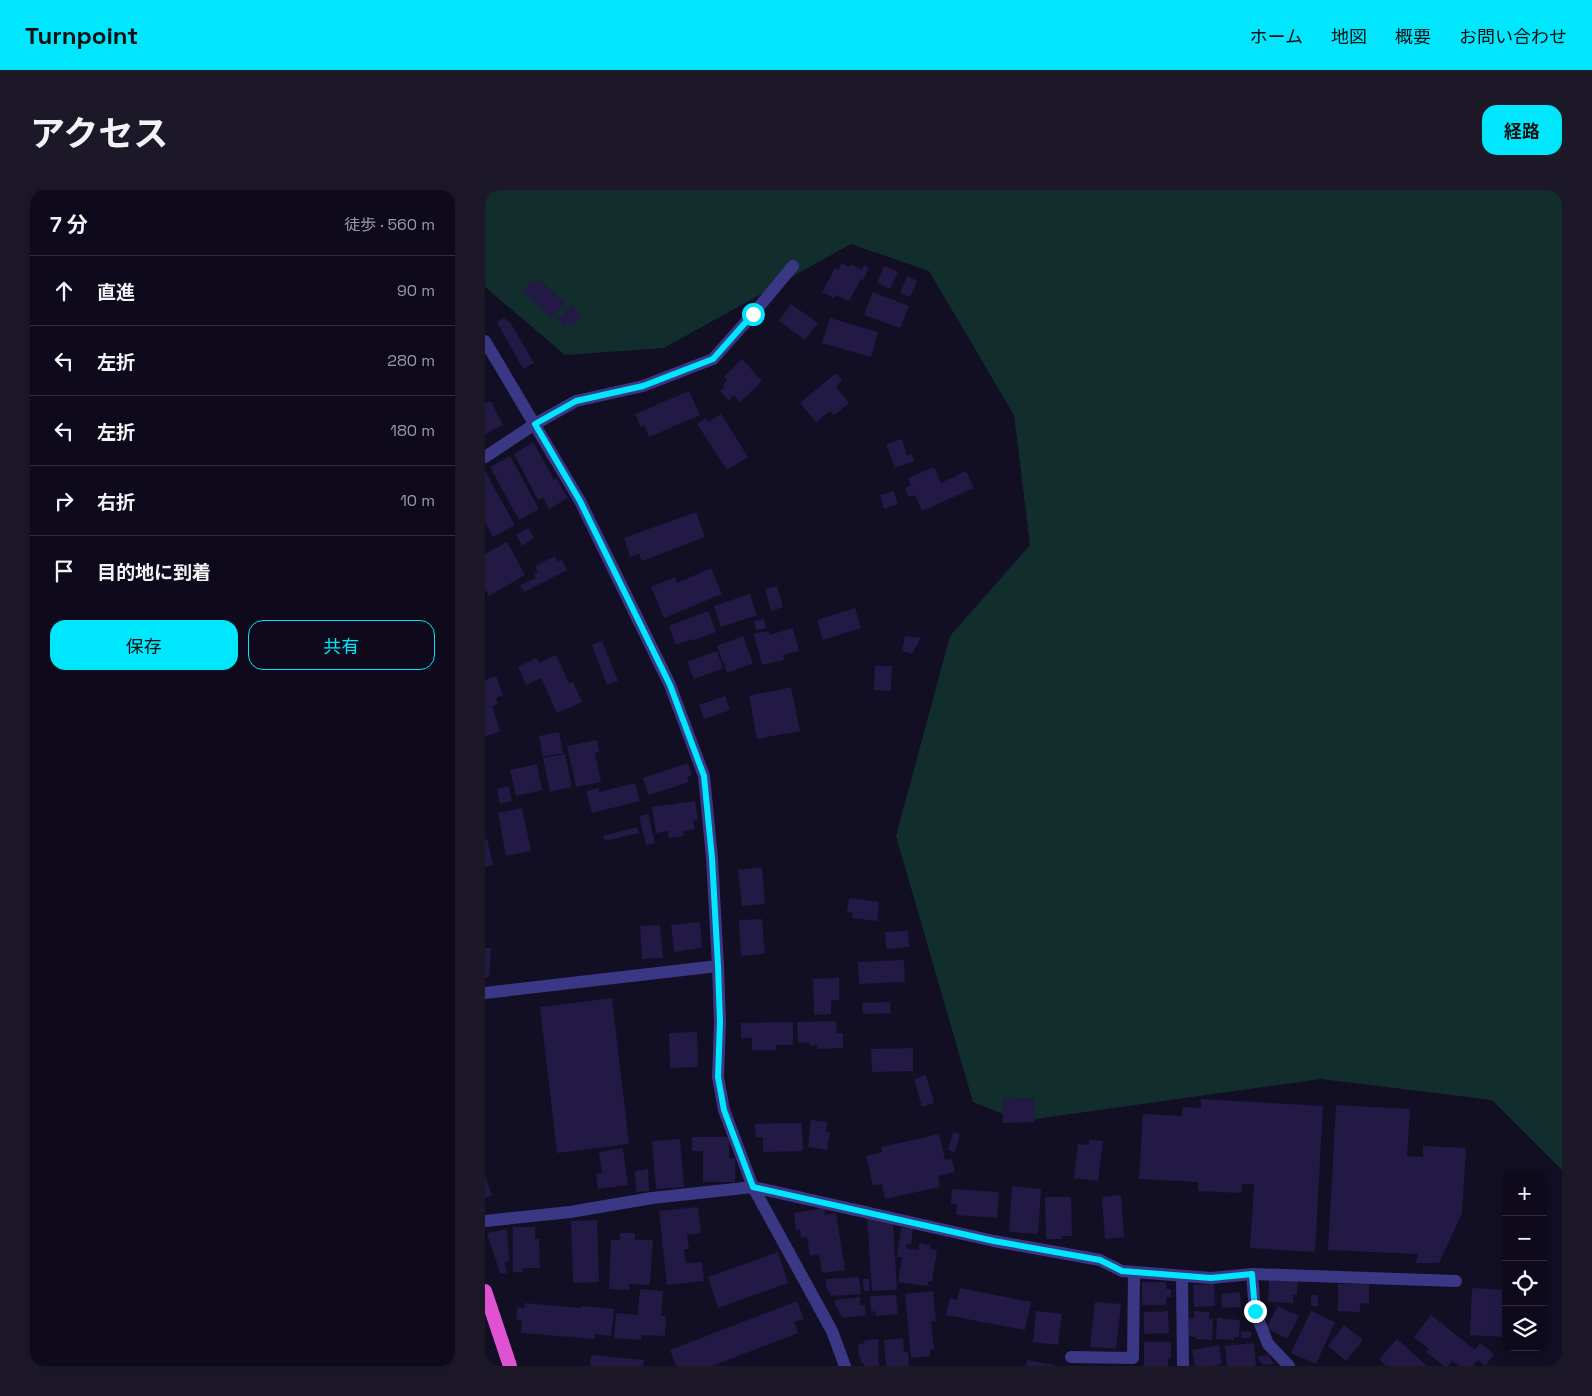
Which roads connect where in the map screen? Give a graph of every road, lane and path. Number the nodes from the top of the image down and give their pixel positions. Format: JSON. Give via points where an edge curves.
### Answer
{"nodes":[{"id":1,"x":793,"y":266,"type":"dead end"},
{"id":2,"x":485,"y":342,"type":"edge"},
{"id":3,"x":535,"y":424,"type":"junction"},
{"id":4,"x":485,"y":457,"type":"edge"},
{"id":5,"x":718,"y":966,"type":"junction"},
{"id":6,"x":485,"y":992,"type":"edge"},
{"id":7,"x":753,"y":1187,"type":"junction"},
{"id":8,"x":485,"y":1221,"type":"edge"},
{"id":9,"x":1134,"y":1272,"type":"junction"},
{"id":10,"x":1252,"y":1274,"type":"junction"},
{"id":11,"x":1182,"y":1276,"type":"junction"},
{"id":12,"x":1456,"y":1281,"type":"dead end"},
{"id":13,"x":485,"y":1291,"type":"edge"},
{"id":14,"x":1071,"y":1357,"type":"dead end"},
{"id":15,"x":510,"y":1366,"type":"edge"},
{"id":16,"x":845,"y":1366,"type":"edge"},
{"id":17,"x":1183,"y":1366,"type":"edge"},
{"id":18,"x":1289,"y":1366,"type":"edge"}],
"edges":[{"from":1,"to":3,"type":"street","via":[[713,359],[643,386],[576,401]]},
{"from":2,"to":3,"type":"street"},
{"from":3,"to":4,"type":"street"},
{"from":3,"to":5,"type":"street","via":[[580,501],[670,685],[704,776]]},
{"from":5,"to":6,"type":"street"},
{"from":5,"to":7,"type":"street","via":[[718,1077],[724,1110]]},
{"from":7,"to":8,"type":"street"},
{"from":7,"to":9,"type":"street","via":[[994,1241],[1100,1260],[1122,1271]]},
{"from":7,"to":16,"type":"street","via":[[832,1331]]},
{"from":9,"to":11,"type":"street"},
{"from":9,"to":14,"type":"street","via":[[1133,1358]]},
{"from":10,"to":11,"type":"street","via":[[1211,1278]]},
{"from":10,"to":12,"type":"street"},
{"from":10,"to":18,"type":"street","via":[[1255,1311],[1269,1344]]},
{"from":11,"to":17,"type":"street"},
{"from":13,"to":15,"type":"highway"}]}
